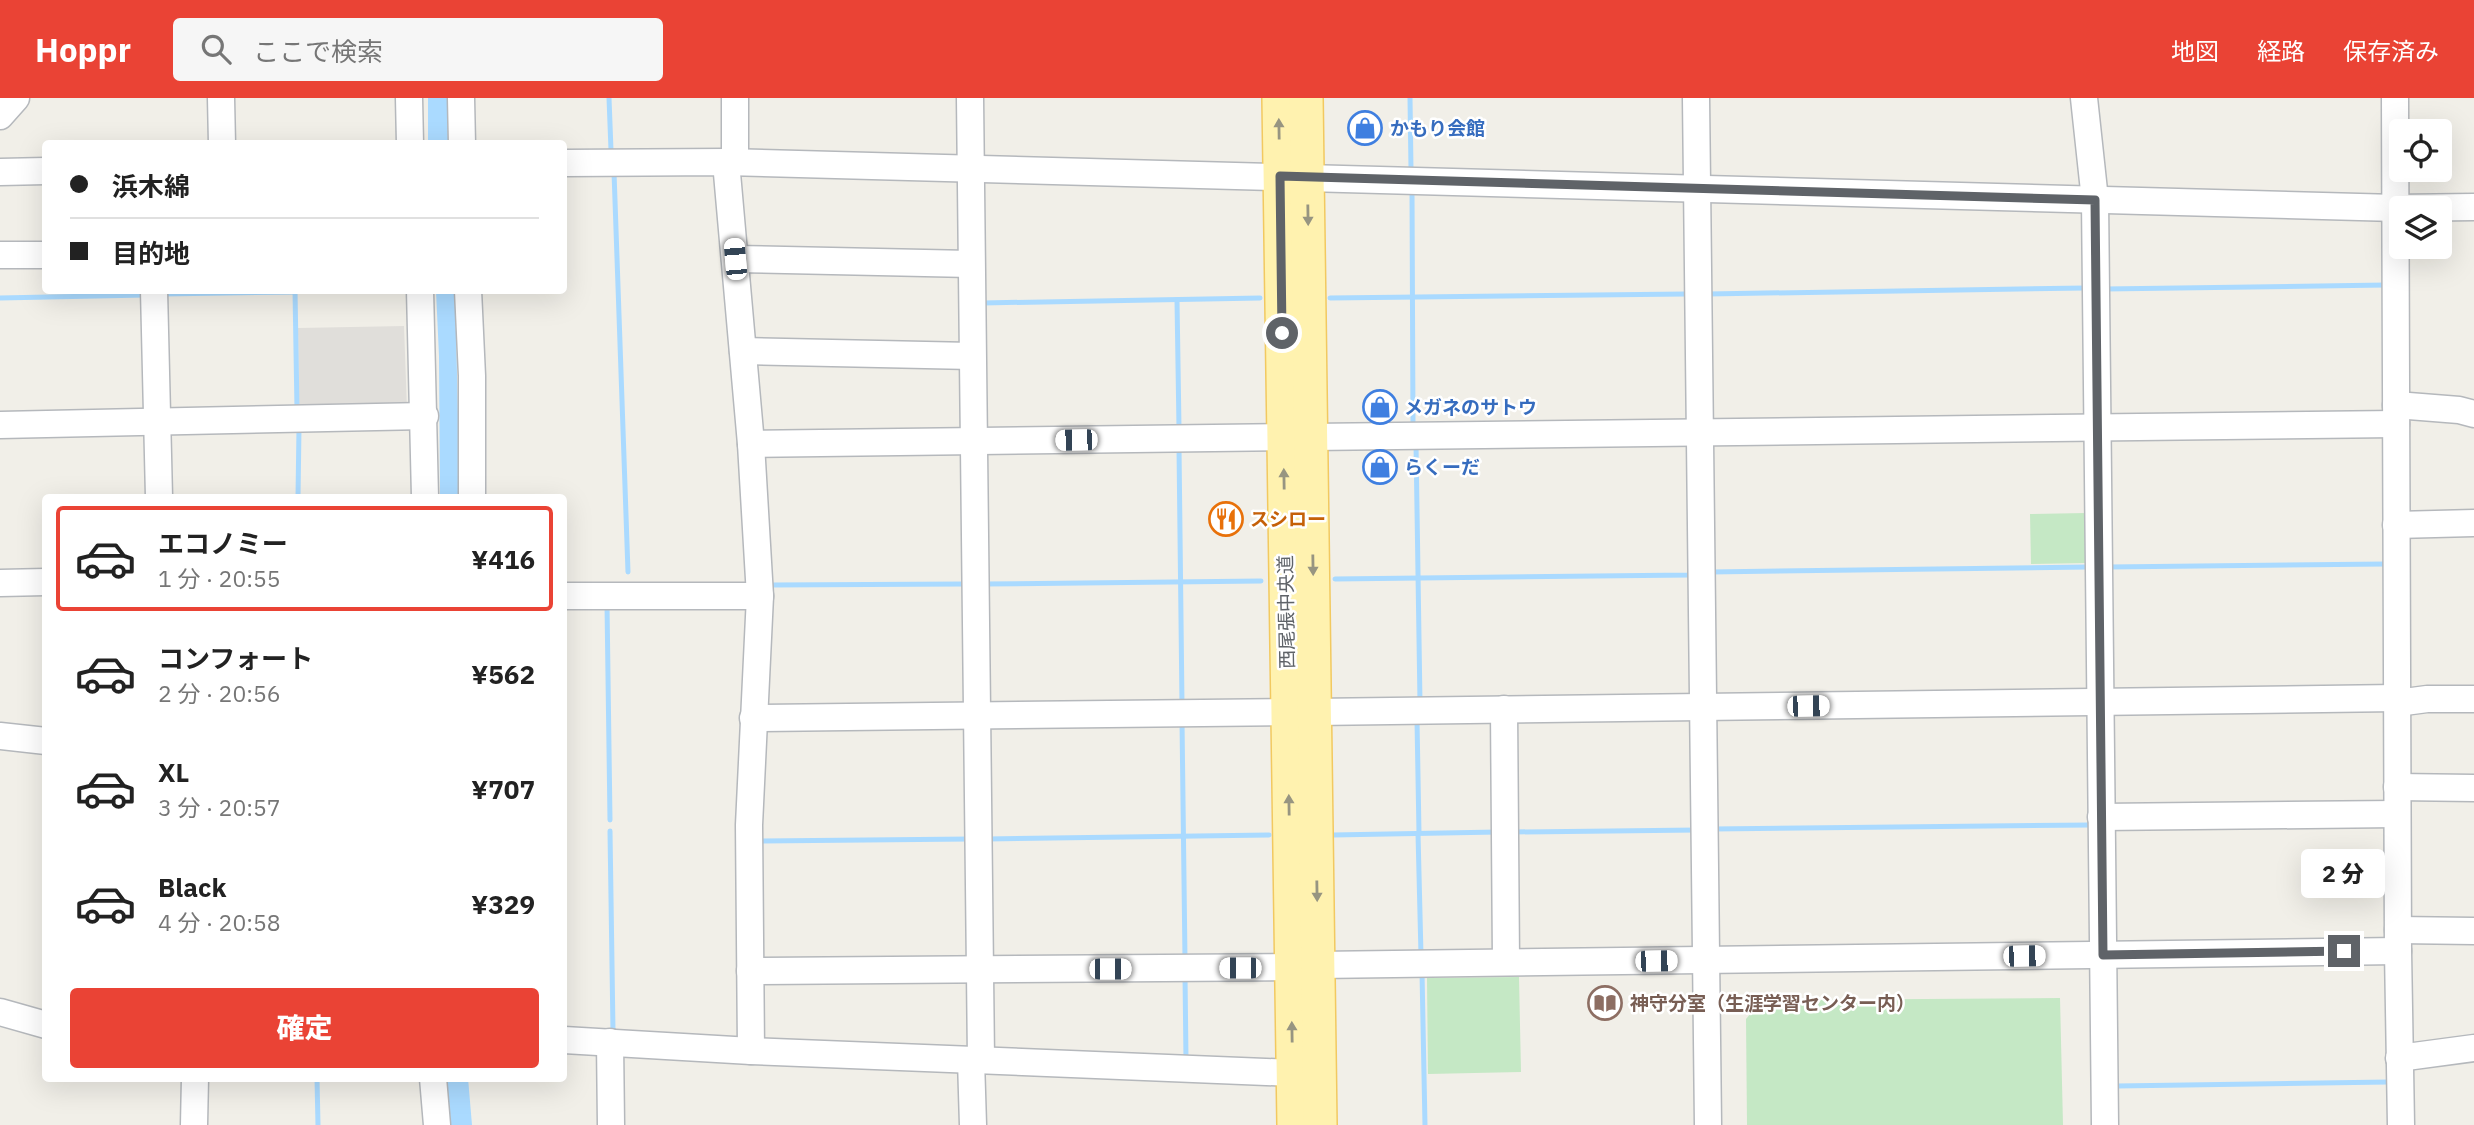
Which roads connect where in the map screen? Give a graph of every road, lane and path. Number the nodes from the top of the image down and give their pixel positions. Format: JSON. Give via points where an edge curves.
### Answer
{"nodes":[{"id":1,"x":16,"y":98,"type":"edge"},
{"id":2,"x":221,"y":98,"type":"edge"},
{"id":3,"x":409,"y":98,"type":"edge"},
{"id":4,"x":461,"y":98,"type":"edge"},
{"id":5,"x":735,"y":98,"type":"edge"},
{"id":6,"x":970,"y":98,"type":"edge"},
{"id":7,"x":1279,"y":98,"type":"edge"},
{"id":8,"x":1306,"y":98,"type":"edge"},
{"id":9,"x":1696,"y":98,"type":"edge"},
{"id":10,"x":2084,"y":98,"type":"edge"},
{"id":11,"x":2395,"y":98,"type":"edge"},
{"id":12,"x":0,"y":116,"type":"edge"},
{"id":13,"x":222,"y":140,"type":"edge"},
{"id":14,"x":410,"y":140,"type":"edge"},
{"id":15,"x":462,"y":140,"type":"edge"},
{"id":16,"x":730,"y":162,"type":"junction"},
{"id":17,"x":567,"y":163,"type":"edge"},
{"id":18,"x":971,"y":169,"type":"junction"},
{"id":19,"x":42,"y":171,"type":"edge"},
{"id":20,"x":0,"y":172,"type":"edge"},
{"id":21,"x":1294,"y":177,"type":"junction"},
{"id":22,"x":1697,"y":189,"type":"junction"},
{"id":23,"x":2396,"y":196,"type":"edge"},
{"id":24,"x":2095,"y":200,"type":"junction"},
{"id":25,"x":2452,"y":207,"type":"edge"},
{"id":26,"x":2474,"y":207,"type":"edge"},
{"id":27,"x":2389,"y":208,"type":"edge"},
{"id":28,"x":42,"y":255,"type":"edge"},
{"id":29,"x":0,"y":256,"type":"edge"},
{"id":30,"x":735,"y":259,"type":"junction"},
{"id":31,"x":2396,"y":259,"type":"edge"},
{"id":32,"x":971,"y":264,"type":"junction"},
{"id":33,"x":154,"y":294,"type":"edge"},
{"id":34,"x":420,"y":294,"type":"edge"},
{"id":35,"x":468,"y":294,"type":"edge"},
{"id":36,"x":743,"y":351,"type":"junction"},
{"id":37,"x":972,"y":356,"type":"junction"},
{"id":38,"x":2396,"y":414,"type":"junction"},
{"id":39,"x":2474,"y":414,"type":"edge"},
{"id":40,"x":425,"y":416,"type":"junction"},
{"id":41,"x":157,"y":422,"type":"junction"},
{"id":42,"x":0,"y":425,"type":"edge"},
{"id":43,"x":2097,"y":427,"type":"junction"},
{"id":44,"x":1699,"y":432,"type":"junction"},
{"id":45,"x":1297,"y":437,"type":"junction"},
{"id":46,"x":973,"y":441,"type":"junction"},
{"id":47,"x":751,"y":444,"type":"junction"},
{"id":48,"x":159,"y":494,"type":"edge"},
{"id":49,"x":425,"y":494,"type":"edge"},
{"id":50,"x":472,"y":494,"type":"edge"},
{"id":51,"x":2474,"y":523,"type":"edge"},
{"id":52,"x":2396,"y":525,"type":"junction"},
{"id":53,"x":42,"y":582,"type":"edge"},
{"id":54,"x":0,"y":583,"type":"edge"},
{"id":55,"x":567,"y":596,"type":"edge"},
{"id":56,"x":760,"y":596,"type":"junction"},
{"id":57,"x":2474,"y":699,"type":"edge"},
{"id":58,"x":2397,"y":701,"type":"junction"},
{"id":59,"x":2100,"y":702,"type":"junction"},
{"id":60,"x":1702,"y":707,"type":"junction"},
{"id":61,"x":1504,"y":709,"type":"junction"},
{"id":62,"x":1301,"y":712,"type":"junction"},
{"id":63,"x":976,"y":715,"type":"junction"},
{"id":64,"x":753,"y":718,"type":"junction"},
{"id":65,"x":0,"y":736,"type":"edge"},
{"id":66,"x":42,"y":741,"type":"edge"},
{"id":67,"x":2397,"y":787,"type":"junction"},
{"id":68,"x":2474,"y":788,"type":"edge"},
{"id":69,"x":2397,"y":814,"type":"junction"},
{"id":70,"x":2101,"y":817,"type":"junction"},
{"id":71,"x":2474,"y":931,"type":"edge"},
{"id":72,"x":2398,"y":940,"type":"junction"},
{"id":73,"x":2103,"y":955,"type":"junction"},
{"id":74,"x":1706,"y":960,"type":"junction"},
{"id":75,"x":1506,"y":962,"type":"junction"},
{"id":76,"x":1305,"y":966,"type":"junction"},
{"id":77,"x":981,"y":970,"type":"junction"},
{"id":78,"x":750,"y":971,"type":"junction"},
{"id":79,"x":0,"y":1012,"type":"edge"},
{"id":80,"x":42,"y":1024,"type":"edge"},
{"id":81,"x":567,"y":1040,"type":"edge"},
{"id":82,"x":610,"y":1042,"type":"junction"},
{"id":83,"x":2474,"y":1048,"type":"edge"},
{"id":84,"x":751,"y":1051,"type":"junction"},
{"id":85,"x":2399,"y":1058,"type":"junction"},
{"id":86,"x":976,"y":1060,"type":"junction"},
{"id":87,"x":1293,"y":1073,"type":"junction"},
{"id":88,"x":195,"y":1082,"type":"edge"},
{"id":89,"x":433,"y":1082,"type":"edge"},
{"id":90,"x":194,"y":1125,"type":"edge"},
{"id":91,"x":436,"y":1125,"type":"edge"},
{"id":92,"x":611,"y":1125,"type":"edge"},
{"id":93,"x":973,"y":1125,"type":"edge"},
{"id":94,"x":1294,"y":1125,"type":"edge"},
{"id":95,"x":1320,"y":1125,"type":"edge"},
{"id":96,"x":1708,"y":1125,"type":"edge"},
{"id":97,"x":2105,"y":1125,"type":"edge"},
{"id":98,"x":2401,"y":1125,"type":"edge"}],
"edges":[{"from":1,"to":12,"type":"street"},
{"from":2,"to":13,"type":"street"},
{"from":3,"to":14,"type":"street"},
{"from":4,"to":15,"type":"street"},
{"from":5,"to":16,"type":"street"},
{"from":6,"to":18,"type":"street"},
{"from":21,"to":7,"type":"main road","name":"西尾張中央道","one_way":true},
{"from":8,"to":21,"type":"main road","name":"西尾張中央道"},
{"from":9,"to":22,"type":"street"},
{"from":10,"to":24,"type":"street"},
{"from":11,"to":23,"type":"street"},
{"from":16,"to":17,"type":"street"},
{"from":16,"to":18,"type":"street"},
{"from":16,"to":30,"type":"street"},
{"from":18,"to":21,"type":"street"},
{"from":18,"to":32,"type":"street"},
{"from":19,"to":20,"type":"street"},
{"from":21,"to":22,"type":"street"},
{"from":21,"to":45,"type":"main road","name":"西尾張中央道"},
{"from":22,"to":24,"type":"street"},
{"from":22,"to":44,"type":"street"},
{"from":24,"to":27,"type":"street"},
{"from":24,"to":43,"type":"street"},
{"from":25,"to":26,"type":"street"},
{"from":28,"to":29,"type":"street"},
{"from":30,"to":32,"type":"street"},
{"from":30,"to":36,"type":"street"},
{"from":31,"to":38,"type":"street"},
{"from":32,"to":37,"type":"street"},
{"from":33,"to":41,"type":"street"},
{"from":34,"to":40,"type":"street"},
{"from":35,"to":50,"type":"street"},
{"from":36,"to":37,"type":"street"},
{"from":36,"to":47,"type":"street"},
{"from":37,"to":46,"type":"street"},
{"from":38,"to":39,"type":"street","via":[[2459,410]]},
{"from":38,"to":43,"type":"street"},
{"from":38,"to":52,"type":"street"},
{"from":40,"to":41,"type":"street"},
{"from":40,"to":49,"type":"street"},
{"from":41,"to":42,"type":"street"},
{"from":41,"to":48,"type":"street"},
{"from":43,"to":44,"type":"street"},
{"from":43,"to":59,"type":"street"},
{"from":44,"to":45,"type":"street"},
{"from":44,"to":60,"type":"street"},
{"from":45,"to":46,"type":"street"},
{"from":45,"to":62,"type":"main road","name":"西尾張中央道"},
{"from":46,"to":47,"type":"street"},
{"from":46,"to":63,"type":"street"},
{"from":47,"to":56,"type":"street"},
{"from":51,"to":52,"type":"street"},
{"from":52,"to":58,"type":"street"},
{"from":53,"to":54,"type":"street"},
{"from":55,"to":56,"type":"street"},
{"from":56,"to":64,"type":"street"},
{"from":57,"to":58,"type":"street"},
{"from":58,"to":59,"type":"street"},
{"from":58,"to":67,"type":"street"},
{"from":59,"to":60,"type":"street"},
{"from":59,"to":70,"type":"street"},
{"from":60,"to":61,"type":"street"},
{"from":60,"to":74,"type":"street"},
{"from":61,"to":62,"type":"street"},
{"from":61,"to":75,"type":"street"},
{"from":62,"to":63,"type":"street"},
{"from":62,"to":76,"type":"main road","name":"西尾張中央道"},
{"from":63,"to":64,"type":"street"},
{"from":63,"to":77,"type":"street"},
{"from":64,"to":78,"type":"street"},
{"from":65,"to":66,"type":"street"},
{"from":67,"to":68,"type":"street"},
{"from":67,"to":69,"type":"street"},
{"from":69,"to":70,"type":"street"},
{"from":69,"to":72,"type":"street"},
{"from":70,"to":73,"type":"street"},
{"from":71,"to":72,"type":"street"},
{"from":72,"to":73,"type":"street"},
{"from":72,"to":85,"type":"street"},
{"from":73,"to":74,"type":"street"},
{"from":73,"to":97,"type":"street"},
{"from":74,"to":75,"type":"street"},
{"from":74,"to":96,"type":"street"},
{"from":75,"to":76,"type":"street"},
{"from":76,"to":77,"type":"street"},
{"from":87,"to":76,"type":"main road","name":"西尾張中央道","one_way":true},
{"from":76,"to":95,"type":"main road","name":"西尾張中央道"},
{"from":77,"to":78,"type":"street"},
{"from":77,"to":86,"type":"street"},
{"from":78,"to":84,"type":"street"},
{"from":79,"to":80,"type":"street"},
{"from":81,"to":82,"type":"street"},
{"from":82,"to":84,"type":"street"},
{"from":82,"to":92,"type":"street"},
{"from":83,"to":85,"type":"street"},
{"from":84,"to":86,"type":"street"},
{"from":85,"to":98,"type":"street"},
{"from":86,"to":87,"type":"street"},
{"from":86,"to":93,"type":"street"},
{"from":87,"to":94,"type":"main road","name":"西尾張中央道"},
{"from":88,"to":90,"type":"street"},
{"from":89,"to":91,"type":"street"}]}
